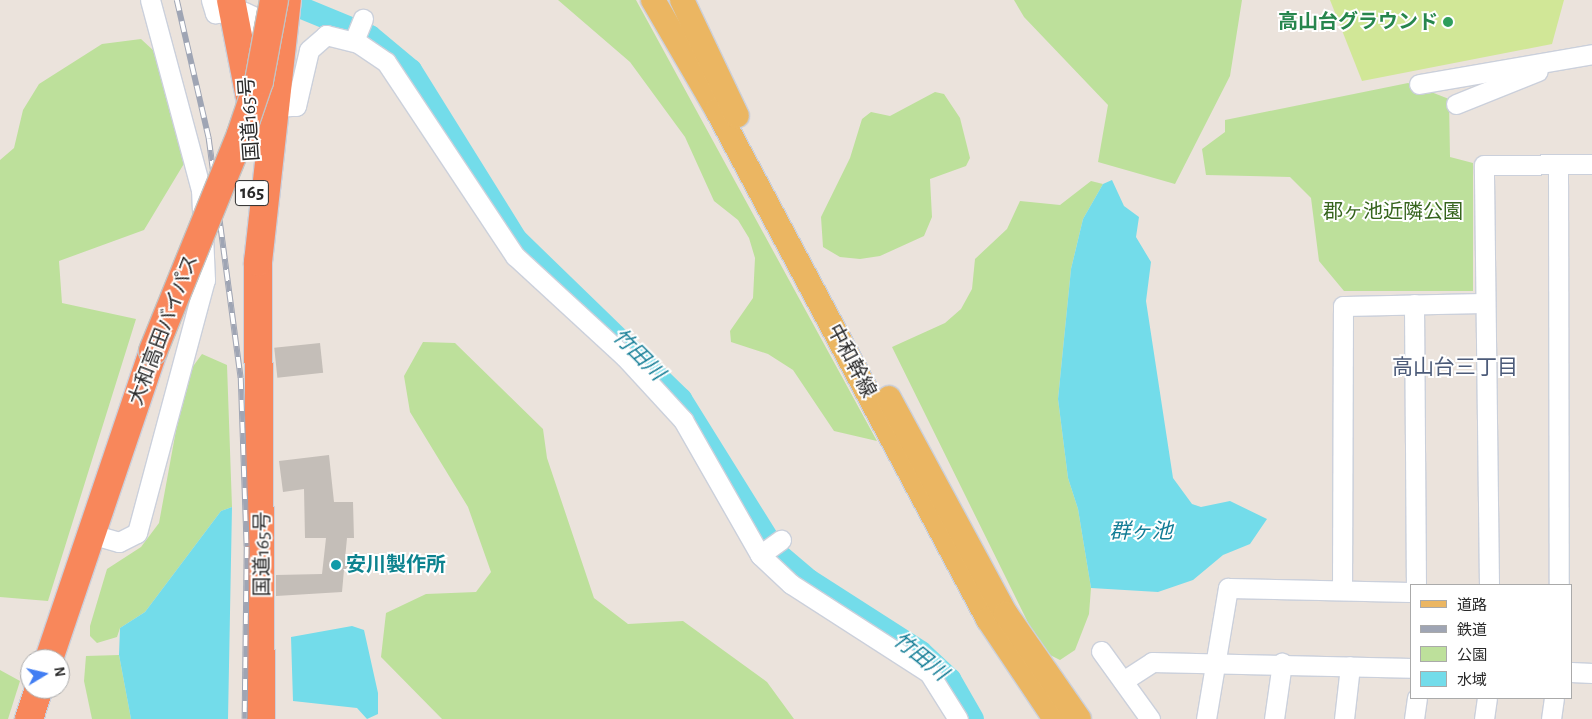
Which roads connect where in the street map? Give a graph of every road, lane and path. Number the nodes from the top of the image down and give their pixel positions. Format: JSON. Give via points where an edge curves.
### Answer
{"nodes":[{"id":1,"x":150,"y":0,"type":"edge"},
{"id":2,"x":211,"y":0,"type":"edge"},
{"id":3,"x":274,"y":0,"type":"edge"},
{"id":4,"x":287,"y":0,"type":"edge"},
{"id":5,"x":653,"y":0,"type":"edge"},
{"id":6,"x":682,"y":0,"type":"edge"},
{"id":7,"x":233,"y":7,"type":"edge"},
{"id":8,"x":363,"y":19,"type":"dead end"},
{"id":9,"x":354,"y":41,"type":"junction"},
{"id":10,"x":1583,"y":55,"type":"edge"},
{"id":11,"x":1419,"y":84,"type":"dead end"},
{"id":12,"x":1456,"y":104,"type":"dead end"},
{"id":13,"x":274,"y":107,"type":"junction"},
{"id":14,"x":1558,"y":164,"type":"junction"},
{"id":15,"x":1592,"y":164,"type":"edge"},
{"id":16,"x":1485,"y":303,"type":"junction"},
{"id":17,"x":1414,"y":304,"type":"junction"},
{"id":18,"x":259,"y":389,"type":"junction"},
{"id":19,"x":91,"y":534,"type":"junction"},
{"id":20,"x":781,"y":540,"type":"dead end"},
{"id":21,"x":760,"y":555,"type":"junction"},
{"id":22,"x":1416,"y":584,"type":"edge"},
{"id":23,"x":1489,"y":584,"type":"edge"},
{"id":24,"x":1559,"y":584,"type":"edge"},
{"id":25,"x":1342,"y":590,"type":"junction"},
{"id":26,"x":1410,"y":592,"type":"edge"},
{"id":27,"x":52,"y":649,"type":"edge"},
{"id":28,"x":1101,"y":651,"type":"dead end"},
{"id":29,"x":1217,"y":661,"type":"junction"},
{"id":30,"x":1282,"y":663,"type":"junction"},
{"id":31,"x":1350,"y":666,"type":"junction"},
{"id":32,"x":1410,"y":668,"type":"edge"},
{"id":33,"x":1572,"y":672,"type":"edge"},
{"id":34,"x":1592,"y":673,"type":"edge"},
{"id":35,"x":1123,"y":681,"type":"junction"},
{"id":36,"x":36,"y":699,"type":"edge"},
{"id":37,"x":1417,"y":699,"type":"edge"},
{"id":38,"x":1487,"y":699,"type":"edge"},
{"id":39,"x":1554,"y":699,"type":"edge"},
{"id":40,"x":29,"y":719,"type":"edge"},
{"id":41,"x":261,"y":719,"type":"edge"},
{"id":42,"x":958,"y":719,"type":"edge"},
{"id":43,"x":1055,"y":719,"type":"edge"},
{"id":44,"x":1079,"y":719,"type":"edge"},
{"id":45,"x":1150,"y":719,"type":"edge"},
{"id":46,"x":1206,"y":719,"type":"edge"},
{"id":47,"x":1274,"y":719,"type":"edge"},
{"id":48,"x":1344,"y":719,"type":"edge"},
{"id":49,"x":1414,"y":719,"type":"edge"},
{"id":50,"x":1484,"y":719,"type":"edge"},
{"id":51,"x":1551,"y":719,"type":"edge"}],
"edges":[{"from":1,"to":19,"type":"street","via":[[201,190],[205,280],[137,533],[119,542]]},
{"from":2,"to":7,"type":"street","via":[[215,14]]},
{"from":3,"to":19,"type":"highway","name":"大和高田バイパス","number":"165","bridge":true,"via":[[259,81],[238,143],[153,351]]},
{"from":4,"to":13,"type":"highway","name":"国道165号","number":"165"},
{"from":5,"to":43,"type":"main road","name":"中和幹線","via":[[717,110],[988,620]]},
{"from":6,"to":44,"type":"main road","name":"中和幹線","via":[[743,129],[1006,614]]},
{"from":7,"to":13,"type":"street","via":[[255,17],[259,30],[260,93]]},
{"from":7,"to":18,"type":"highway","name":"国道165号","number":"165","via":[[254,129],[249,255]]},
{"from":8,"to":9,"type":"street"},
{"from":9,"to":13,"type":"street","via":[[326,35],[315,41],[296,106]]},
{"from":9,"to":21,"type":"street","via":[[375,53],[396,75],[515,256],[625,357],[683,420]]},
{"from":10,"to":11,"type":"street"},
{"from":10,"to":12,"type":"street"},
{"from":13,"to":18,"type":"highway","name":"国道165号","number":"165","via":[[258,262]]},
{"from":14,"to":15,"type":"street"},
{"from":14,"to":16,"type":"street","via":[[1484,165]]},
{"from":14,"to":24,"type":"street"},
{"from":16,"to":17,"type":"street"},
{"from":16,"to":23,"type":"street"},
{"from":17,"to":22,"type":"street"},
{"from":17,"to":25,"type":"street","via":[[1343,306]]},
{"from":18,"to":41,"type":"highway","name":"国道165号","number":"165"},
{"from":19,"to":27,"type":"highway","name":"大和高田バイパス","number":"165"},
{"from":20,"to":21,"type":"street"},
{"from":21,"to":42,"type":"street","via":[[791,584],[916,663],[942,690]]},
{"from":25,"to":26,"type":"street"},
{"from":25,"to":29,"type":"street","via":[[1228,588]]},
{"from":28,"to":35,"type":"street"},
{"from":29,"to":30,"type":"street"},
{"from":29,"to":35,"type":"street","via":[[1152,662]]},
{"from":29,"to":46,"type":"street"},
{"from":30,"to":31,"type":"street"},
{"from":30,"to":47,"type":"street"},
{"from":31,"to":32,"type":"street"},
{"from":31,"to":48,"type":"street"},
{"from":33,"to":34,"type":"street"},
{"from":35,"to":45,"type":"street"},
{"from":36,"to":40,"type":"highway"},
{"from":37,"to":49,"type":"street"},
{"from":38,"to":50,"type":"street"},
{"from":39,"to":51,"type":"street"}]}
